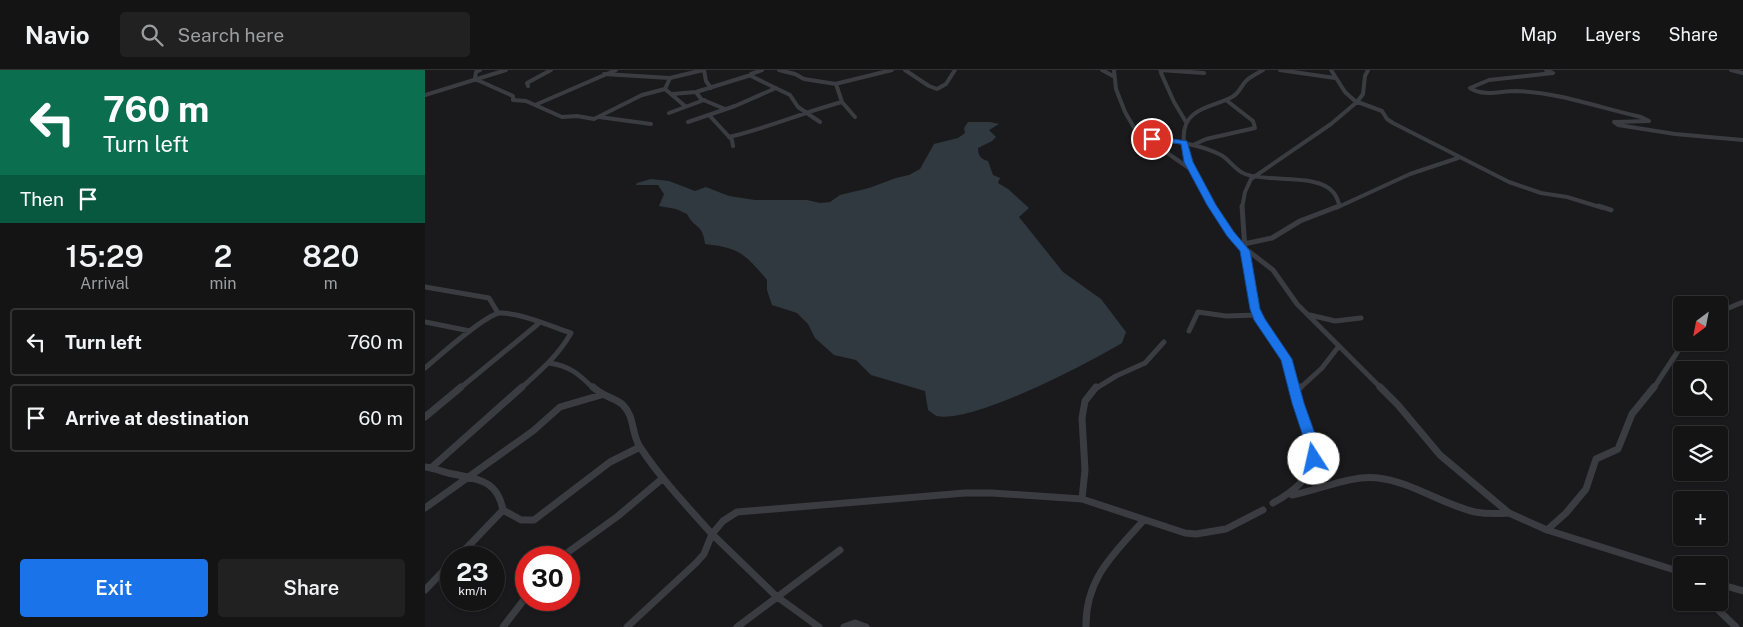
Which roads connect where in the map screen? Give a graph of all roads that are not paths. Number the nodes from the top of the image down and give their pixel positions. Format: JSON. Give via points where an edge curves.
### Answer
{"nodes":[{"id":1,"x":480,"y":70,"type":"edge"},
{"id":2,"x":505,"y":70,"type":"edge"},
{"id":3,"x":551,"y":70,"type":"edge"},
{"id":4,"x":616,"y":70,"type":"edge"},
{"id":5,"x":704,"y":70,"type":"edge"},
{"id":6,"x":762,"y":70,"type":"edge"},
{"id":7,"x":781,"y":70,"type":"edge"},
{"id":8,"x":792,"y":70,"type":"edge"},
{"id":9,"x":892,"y":70,"type":"edge"},
{"id":10,"x":905,"y":70,"type":"edge"},
{"id":11,"x":955,"y":70,"type":"edge"},
{"id":12,"x":1102,"y":70,"type":"edge"},
{"id":13,"x":1114,"y":70,"type":"edge"},
{"id":14,"x":1162,"y":70,"type":"edge"},
{"id":15,"x":1263,"y":70,"type":"edge"},
{"id":16,"x":1279,"y":70,"type":"edge"},
{"id":17,"x":1331,"y":70,"type":"edge"},
{"id":18,"x":1368,"y":70,"type":"edge"},
{"id":19,"x":1546,"y":70,"type":"edge"},
{"id":20,"x":1731,"y":70,"type":"edge"},
{"id":21,"x":1743,"y":72,"type":"edge"},
{"id":22,"x":1204,"y":73,"type":"dead end"},
{"id":23,"x":604,"y":74,"type":"junction"},
{"id":24,"x":751,"y":75,"type":"junction"},
{"id":25,"x":1113,"y":76,"type":"junction"},
{"id":26,"x":670,"y":78,"type":"junction"},
{"id":27,"x":1335,"y":78,"type":"junction"},
{"id":28,"x":473,"y":79,"type":"junction"},
{"id":29,"x":835,"y":84,"type":"junction"},
{"id":30,"x":528,"y":86,"type":"dead end"},
{"id":31,"x":711,"y":88,"type":"junction"},
{"id":32,"x":776,"y":88,"type":"junction"},
{"id":33,"x":665,"y":89,"type":"junction"},
{"id":34,"x":696,"y":92,"type":"junction"},
{"id":35,"x":672,"y":94,"type":"junction"},
{"id":36,"x":425,"y":96,"type":"edge"},
{"id":37,"x":704,"y":100,"type":"junction"},
{"id":38,"x":1227,"y":100,"type":"junction"},
{"id":39,"x":842,"y":102,"type":"junction"},
{"id":40,"x":1357,"y":102,"type":"junction"},
{"id":41,"x":535,"y":105,"type":"junction"},
{"id":42,"x":685,"y":106,"type":"junction"},
{"id":43,"x":725,"y":109,"type":"junction"},
{"id":44,"x":806,"y":112,"type":"junction"},
{"id":45,"x":669,"y":113,"type":"dead end"},
{"id":46,"x":709,"y":115,"type":"junction"},
{"id":47,"x":598,"y":117,"type":"junction"},
{"id":48,"x":855,"y":117,"type":"dead end"},
{"id":49,"x":688,"y":122,"type":"dead end"},
{"id":50,"x":820,"y":122,"type":"dead end"},
{"id":51,"x":1186,"y":122,"type":"junction"},
{"id":52,"x":651,"y":124,"type":"dead end"},
{"id":53,"x":729,"y":137,"type":"junction"},
{"id":54,"x":1143,"y":137,"type":"junction"},
{"id":55,"x":1743,"y":140,"type":"edge"},
{"id":56,"x":1184,"y":142,"type":"junction"},
{"id":57,"x":1193,"y":145,"type":"junction"},
{"id":58,"x":733,"y":146,"type":"dead end"},
{"id":59,"x":1458,"y":158,"type":"junction"},
{"id":60,"x":1194,"y":171,"type":"junction"},
{"id":61,"x":1254,"y":176,"type":"junction"},
{"id":62,"x":1340,"y":206,"type":"junction"},
{"id":63,"x":1611,"y":210,"type":"dead end"},
{"id":64,"x":1245,"y":247,"type":"junction"},
{"id":65,"x":425,"y":287,"type":"edge"},
{"id":66,"x":1743,"y":302,"type":"edge"},
{"id":67,"x":1728,"y":308,"type":"edge"},
{"id":68,"x":497,"y":313,"type":"junction"},
{"id":69,"x":1306,"y":314,"type":"junction"},
{"id":70,"x":1257,"y":315,"type":"junction"},
{"id":71,"x":1361,"y":318,"type":"dead end"},
{"id":72,"x":425,"y":322,"type":"edge"},
{"id":73,"x":538,"y":324,"type":"junction"},
{"id":74,"x":470,"y":331,"type":"junction"},
{"id":75,"x":1189,"y":331,"type":"dead end"},
{"id":76,"x":1164,"y":342,"type":"dead end"},
{"id":77,"x":1339,"y":346,"type":"junction"},
{"id":78,"x":1679,"y":351,"type":"edge"},
{"id":79,"x":428,"y":362,"type":"edge"},
{"id":80,"x":549,"y":363,"type":"junction"},
{"id":81,"x":425,"y":368,"type":"edge"},
{"id":82,"x":1295,"y":392,"type":"junction"},
{"id":83,"x":601,"y":395,"type":"junction"},
{"id":84,"x":425,"y":417,"type":"edge"},
{"id":85,"x":640,"y":448,"type":"junction"},
{"id":86,"x":428,"y":468,"type":"edge"},
{"id":87,"x":468,"y":476,"type":"junction"},
{"id":88,"x":663,"y":478,"type":"junction"},
{"id":89,"x":1289,"y":495,"type":"junction"},
{"id":90,"x":1081,"y":499,"type":"junction"},
{"id":91,"x":1273,"y":503,"type":"dead end"},
{"id":92,"x":425,"y":508,"type":"edge"},
{"id":93,"x":503,"y":510,"type":"junction"},
{"id":94,"x":1263,"y":510,"type":"dead end"},
{"id":95,"x":1509,"y":513,"type":"junction"},
{"id":96,"x":1144,"y":520,"type":"junction"},
{"id":97,"x":1547,"y":530,"type":"junction"},
{"id":98,"x":712,"y":534,"type":"junction"},
{"id":99,"x":468,"y":546,"type":"edge"},
{"id":100,"x":577,"y":546,"type":"edge"},
{"id":101,"x":840,"y":550,"type":"dead end"},
{"id":102,"x":1673,"y":569,"type":"edge"},
{"id":103,"x":440,"y":574,"type":"edge"},
{"id":104,"x":1728,"y":587,"type":"edge"},
{"id":105,"x":425,"y":590,"type":"edge"},
{"id":106,"x":1743,"y":591,"type":"edge"},
{"id":107,"x":776,"y":596,"type":"junction"},
{"id":108,"x":516,"y":611,"type":"edge"},
{"id":109,"x":1719,"y":611,"type":"edge"},
{"id":110,"x":503,"y":627,"type":"edge"},
{"id":111,"x":627,"y":627,"type":"edge"},
{"id":112,"x":737,"y":627,"type":"edge"},
{"id":113,"x":819,"y":627,"type":"edge"},
{"id":114,"x":844,"y":627,"type":"edge"},
{"id":115,"x":866,"y":627,"type":"edge"},
{"id":116,"x":1086,"y":627,"type":"edge"},
{"id":117,"x":1736,"y":627,"type":"edge"}],
"edges":[{"from":1,"to":28,"type":"street"},
{"from":2,"to":28,"type":"street"},
{"from":3,"to":30,"type":"street","via":[[527,83]]},
{"from":4,"to":23,"type":"street"},
{"from":5,"to":26,"type":"street"},
{"from":5,"to":31,"type":"street"},
{"from":6,"to":24,"type":"street"},
{"from":7,"to":8,"type":"street"},
{"from":7,"to":29,"type":"street","via":[[803,79]]},
{"from":9,"to":29,"type":"street"},
{"from":10,"to":11,"type":"street","via":[[935,89],[946,84]]},
{"from":12,"to":25,"type":"street"},
{"from":13,"to":25,"type":"street"},
{"from":14,"to":22,"type":"street"},
{"from":14,"to":51,"type":"street","via":[[1174,102]]},
{"from":15,"to":38,"type":"street","via":[[1245,81],[1239,92]]},
{"from":16,"to":27,"type":"street"},
{"from":17,"to":27,"type":"street"},
{"from":18,"to":40,"type":"street","via":[[1363,94]]},
{"from":19,"to":55,"type":"street","via":[[1553,72],[1503,78],[1470,88],[1478,92],[1514,91],[1565,97],[1649,120],[1614,122],[1618,125]]},
{"from":20,"to":21,"type":"street"},
{"from":23,"to":26,"type":"street"},
{"from":23,"to":41,"type":"street"},
{"from":24,"to":31,"type":"street"},
{"from":24,"to":32,"type":"street"},
{"from":25,"to":54,"type":"street","via":[[1125,112]]},
{"from":26,"to":33,"type":"street"},
{"from":27,"to":40,"type":"street"},
{"from":28,"to":36,"type":"street"},
{"from":28,"to":41,"type":"street","via":[[513,96],[515,101],[525,100]]},
{"from":29,"to":39,"type":"street"},
{"from":31,"to":34,"type":"street"},
{"from":32,"to":43,"type":"street"},
{"from":32,"to":44,"type":"street","via":[[790,95]]},
{"from":33,"to":35,"type":"street"},
{"from":33,"to":47,"type":"street","via":[[643,94]]},
{"from":34,"to":35,"type":"street"},
{"from":34,"to":37,"type":"street"},
{"from":35,"to":42,"type":"street"},
{"from":37,"to":42,"type":"street"},
{"from":37,"to":43,"type":"street"},
{"from":38,"to":51,"type":"street","via":[[1201,110]]},
{"from":38,"to":57,"type":"street","via":[[1253,121],[1255,128]]},
{"from":39,"to":44,"type":"street"},
{"from":39,"to":48,"type":"street"},
{"from":40,"to":59,"type":"street","via":[[1382,111],[1393,123]]},
{"from":40,"to":61,"type":"street","via":[[1331,124]]},
{"from":41,"to":47,"type":"street","via":[[562,117]]},
{"from":42,"to":45,"type":"street"},
{"from":43,"to":46,"type":"street"},
{"from":44,"to":50,"type":"street"},
{"from":44,"to":53,"type":"street","via":[[756,131]]},
{"from":46,"to":49,"type":"street"},
{"from":46,"to":53,"type":"street"},
{"from":47,"to":52,"type":"street"},
{"from":51,"to":56,"type":"street"},
{"from":53,"to":58,"type":"street"},
{"from":54,"to":56,"type":"street"},
{"from":54,"to":60,"type":"street"},
{"from":56,"to":57,"type":"street"},
{"from":56,"to":60,"type":"street"},
{"from":57,"to":61,"type":"street","via":[[1222,156],[1238,170]]},
{"from":59,"to":62,"type":"street","via":[[1404,177]]},
{"from":59,"to":63,"type":"street","via":[[1518,185]]},
{"from":60,"to":64,"type":"street","via":[[1220,218]]},
{"from":61,"to":62,"type":"street","via":[[1324,187],[1332,191]]},
{"from":61,"to":64,"type":"street","via":[[1247,184],[1242,205]]},
{"from":62,"to":64,"type":"street"},
{"from":64,"to":69,"type":"street","via":[[1273,269]]},
{"from":64,"to":70,"type":"street"},
{"from":65,"to":68,"type":"street","via":[[489,298]]},
{"from":66,"to":67,"type":"street"},
{"from":68,"to":73,"type":"street","via":[[511,314]]},
{"from":68,"to":74,"type":"street"},
{"from":69,"to":71,"type":"street","via":[[1335,321]]},
{"from":69,"to":77,"type":"street"},
{"from":70,"to":75,"type":"street","via":[[1226,316],[1198,312]]},
{"from":70,"to":82,"type":"street","via":[[1287,359]]},
{"from":72,"to":74,"type":"street"},
{"from":73,"to":80,"type":"street","via":[[571,333]]},
{"from":73,"to":84,"type":"street"},
{"from":74,"to":79,"type":"street"},
{"from":76,"to":90,"type":"street","via":[[1145,363],[1096,387],[1085,401],[1082,418],[1085,470]]},
{"from":77,"to":82,"type":"street","via":[[1322,368]]},
{"from":77,"to":95,"type":"street","via":[[1409,416],[1440,456]]},
{"from":78,"to":97,"type":"street","via":[[1659,382],[1632,414],[1618,449],[1596,459],[1586,489]]},
{"from":79,"to":81,"type":"street"},
{"from":80,"to":83,"type":"street","via":[[568,367]]},
{"from":80,"to":86,"type":"street"},
{"from":82,"to":89,"type":"street","via":[[1314,459],[1303,481]]},
{"from":83,"to":85,"type":"street","via":[[624,405],[632,418],[633,433]]},
{"from":83,"to":87,"type":"street","via":[[560,406],[533,431]]},
{"from":85,"to":88,"type":"street"},
{"from":85,"to":93,"type":"street","via":[[603,467],[534,520],[521,520]]},
{"from":86,"to":87,"type":"street"},
{"from":87,"to":92,"type":"street"},
{"from":87,"to":93,"type":"street","via":[[490,486],[501,500]]},
{"from":88,"to":98,"type":"street"},
{"from":88,"to":100,"type":"street"},
{"from":89,"to":91,"type":"street"},
{"from":89,"to":95,"type":"street","via":[[1363,478],[1377,478],[1403,484],[1476,512],[1490,515]]},
{"from":90,"to":96,"type":"street"},
{"from":90,"to":98,"type":"street","via":[[965,493],[737,512]]},
{"from":93,"to":99,"type":"street"},
{"from":94,"to":96,"type":"street","via":[[1213,533],[1185,533]]},
{"from":95,"to":97,"type":"street"},
{"from":96,"to":116,"type":"street","via":[[1097,577],[1086,600]]},
{"from":97,"to":102,"type":"street"},
{"from":98,"to":107,"type":"street"},
{"from":98,"to":111,"type":"street","via":[[696,563]]},
{"from":101,"to":107,"type":"street"},
{"from":103,"to":105,"type":"street"},
{"from":104,"to":106,"type":"street"},
{"from":107,"to":112,"type":"street"},
{"from":107,"to":113,"type":"street"},
{"from":108,"to":110,"type":"street"},
{"from":109,"to":117,"type":"street"},
{"from":114,"to":115,"type":"street","via":[[855,624]]}]}
